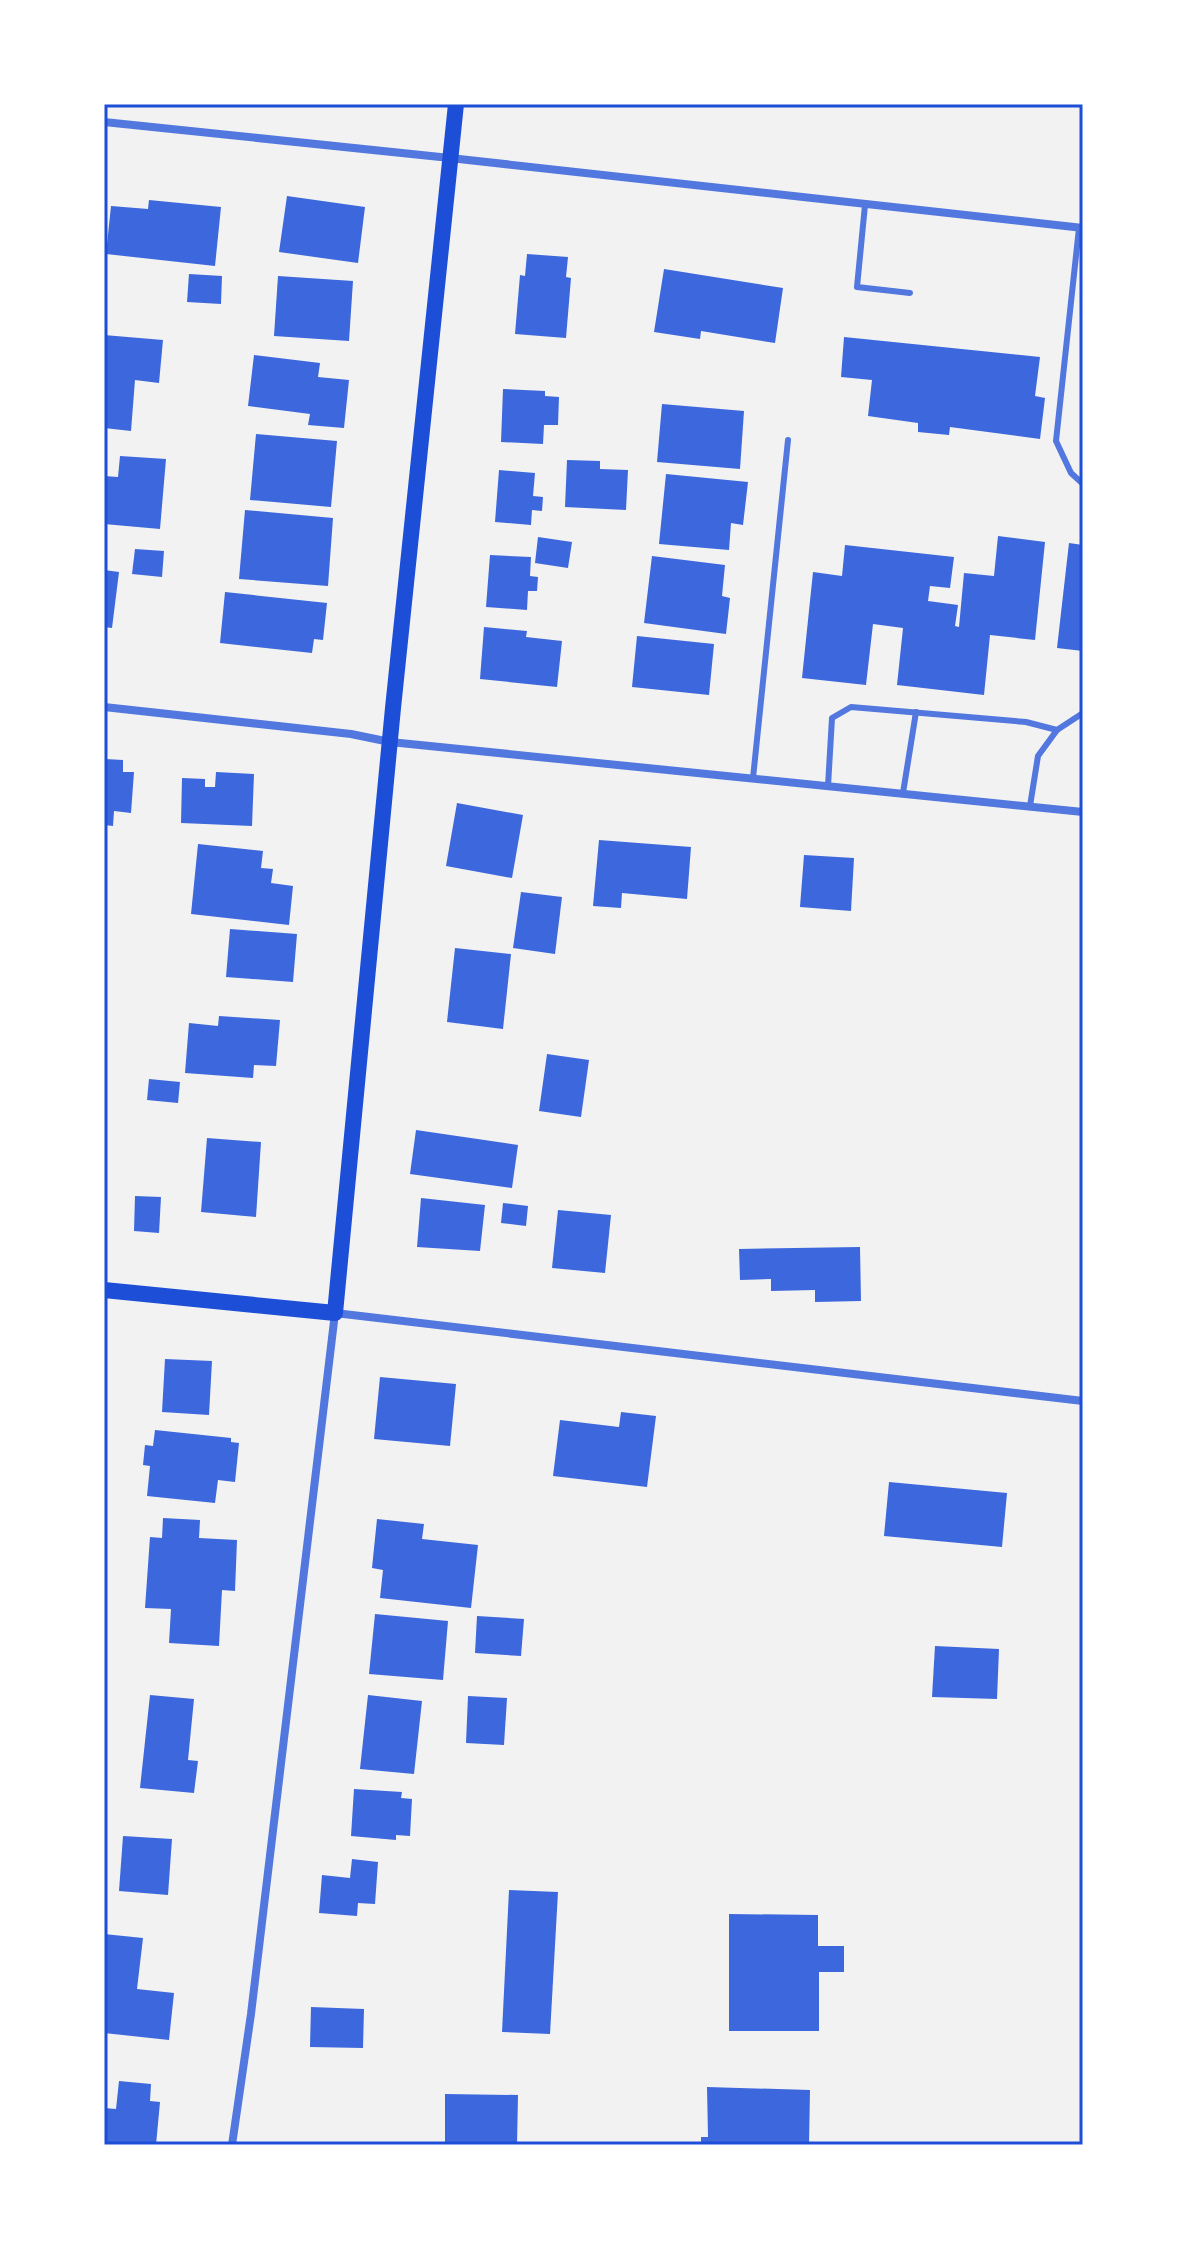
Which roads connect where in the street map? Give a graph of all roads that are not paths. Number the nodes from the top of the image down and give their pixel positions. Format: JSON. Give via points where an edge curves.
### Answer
{"nodes":[{"id":1,"x":456,"y":104,"type":"edge"},
{"id":2,"x":104,"y":122,"type":"edge"},
{"id":3,"x":450,"y":158,"type":"junction"},
{"id":4,"x":865,"y":205,"type":"junction"},
{"id":5,"x":1081,"y":228,"type":"edge"},
{"id":6,"x":910,"y":293,"type":"dead end"},
{"id":7,"x":788,"y":440,"type":"dead end"},
{"id":8,"x":1083,"y":484,"type":"edge"},
{"id":9,"x":104,"y":707,"type":"edge"},
{"id":10,"x":916,"y":712,"type":"junction"},
{"id":11,"x":1083,"y":713,"type":"edge"},
{"id":12,"x":1057,"y":730,"type":"junction"},
{"id":13,"x":390,"y":742,"type":"junction"},
{"id":14,"x":753,"y":778,"type":"junction"},
{"id":15,"x":828,"y":786,"type":"junction"},
{"id":16,"x":903,"y":793,"type":"junction"},
{"id":17,"x":1030,"y":806,"type":"junction"},
{"id":18,"x":1083,"y":812,"type":"edge"},
{"id":19,"x":104,"y":1290,"type":"edge"},
{"id":20,"x":335,"y":1313,"type":"junction"},
{"id":21,"x":1083,"y":1401,"type":"edge"},
{"id":22,"x":232,"y":2145,"type":"edge"}],
"edges":[{"from":1,"to":3,"type":"main road"},
{"from":2,"to":3,"type":"street"},
{"from":3,"to":4,"type":"street"},
{"from":3,"to":13,"type":"main road"},
{"from":4,"to":5,"type":"street"},
{"from":4,"to":6,"type":"lane","via":[[857,287]]},
{"from":5,"to":8,"type":"lane","via":[[1056,441],[1071,473]]},
{"from":7,"to":14,"type":"lane"},
{"from":9,"to":13,"type":"street"},
{"from":10,"to":12,"type":"lane","via":[[1026,722]]},
{"from":10,"to":15,"type":"lane","via":[[851,707],[832,718]]},
{"from":10,"to":16,"type":"lane"},
{"from":11,"to":12,"type":"lane"},
{"from":12,"to":17,"type":"lane","via":[[1038,756]]},
{"from":13,"to":14,"type":"street"},
{"from":13,"to":20,"type":"main road"},
{"from":14,"to":15,"type":"street"},
{"from":15,"to":16,"type":"street"},
{"from":16,"to":17,"type":"street"},
{"from":17,"to":18,"type":"street"},
{"from":19,"to":20,"type":"main road"},
{"from":20,"to":21,"type":"street"},
{"from":20,"to":22,"type":"street"}]}
